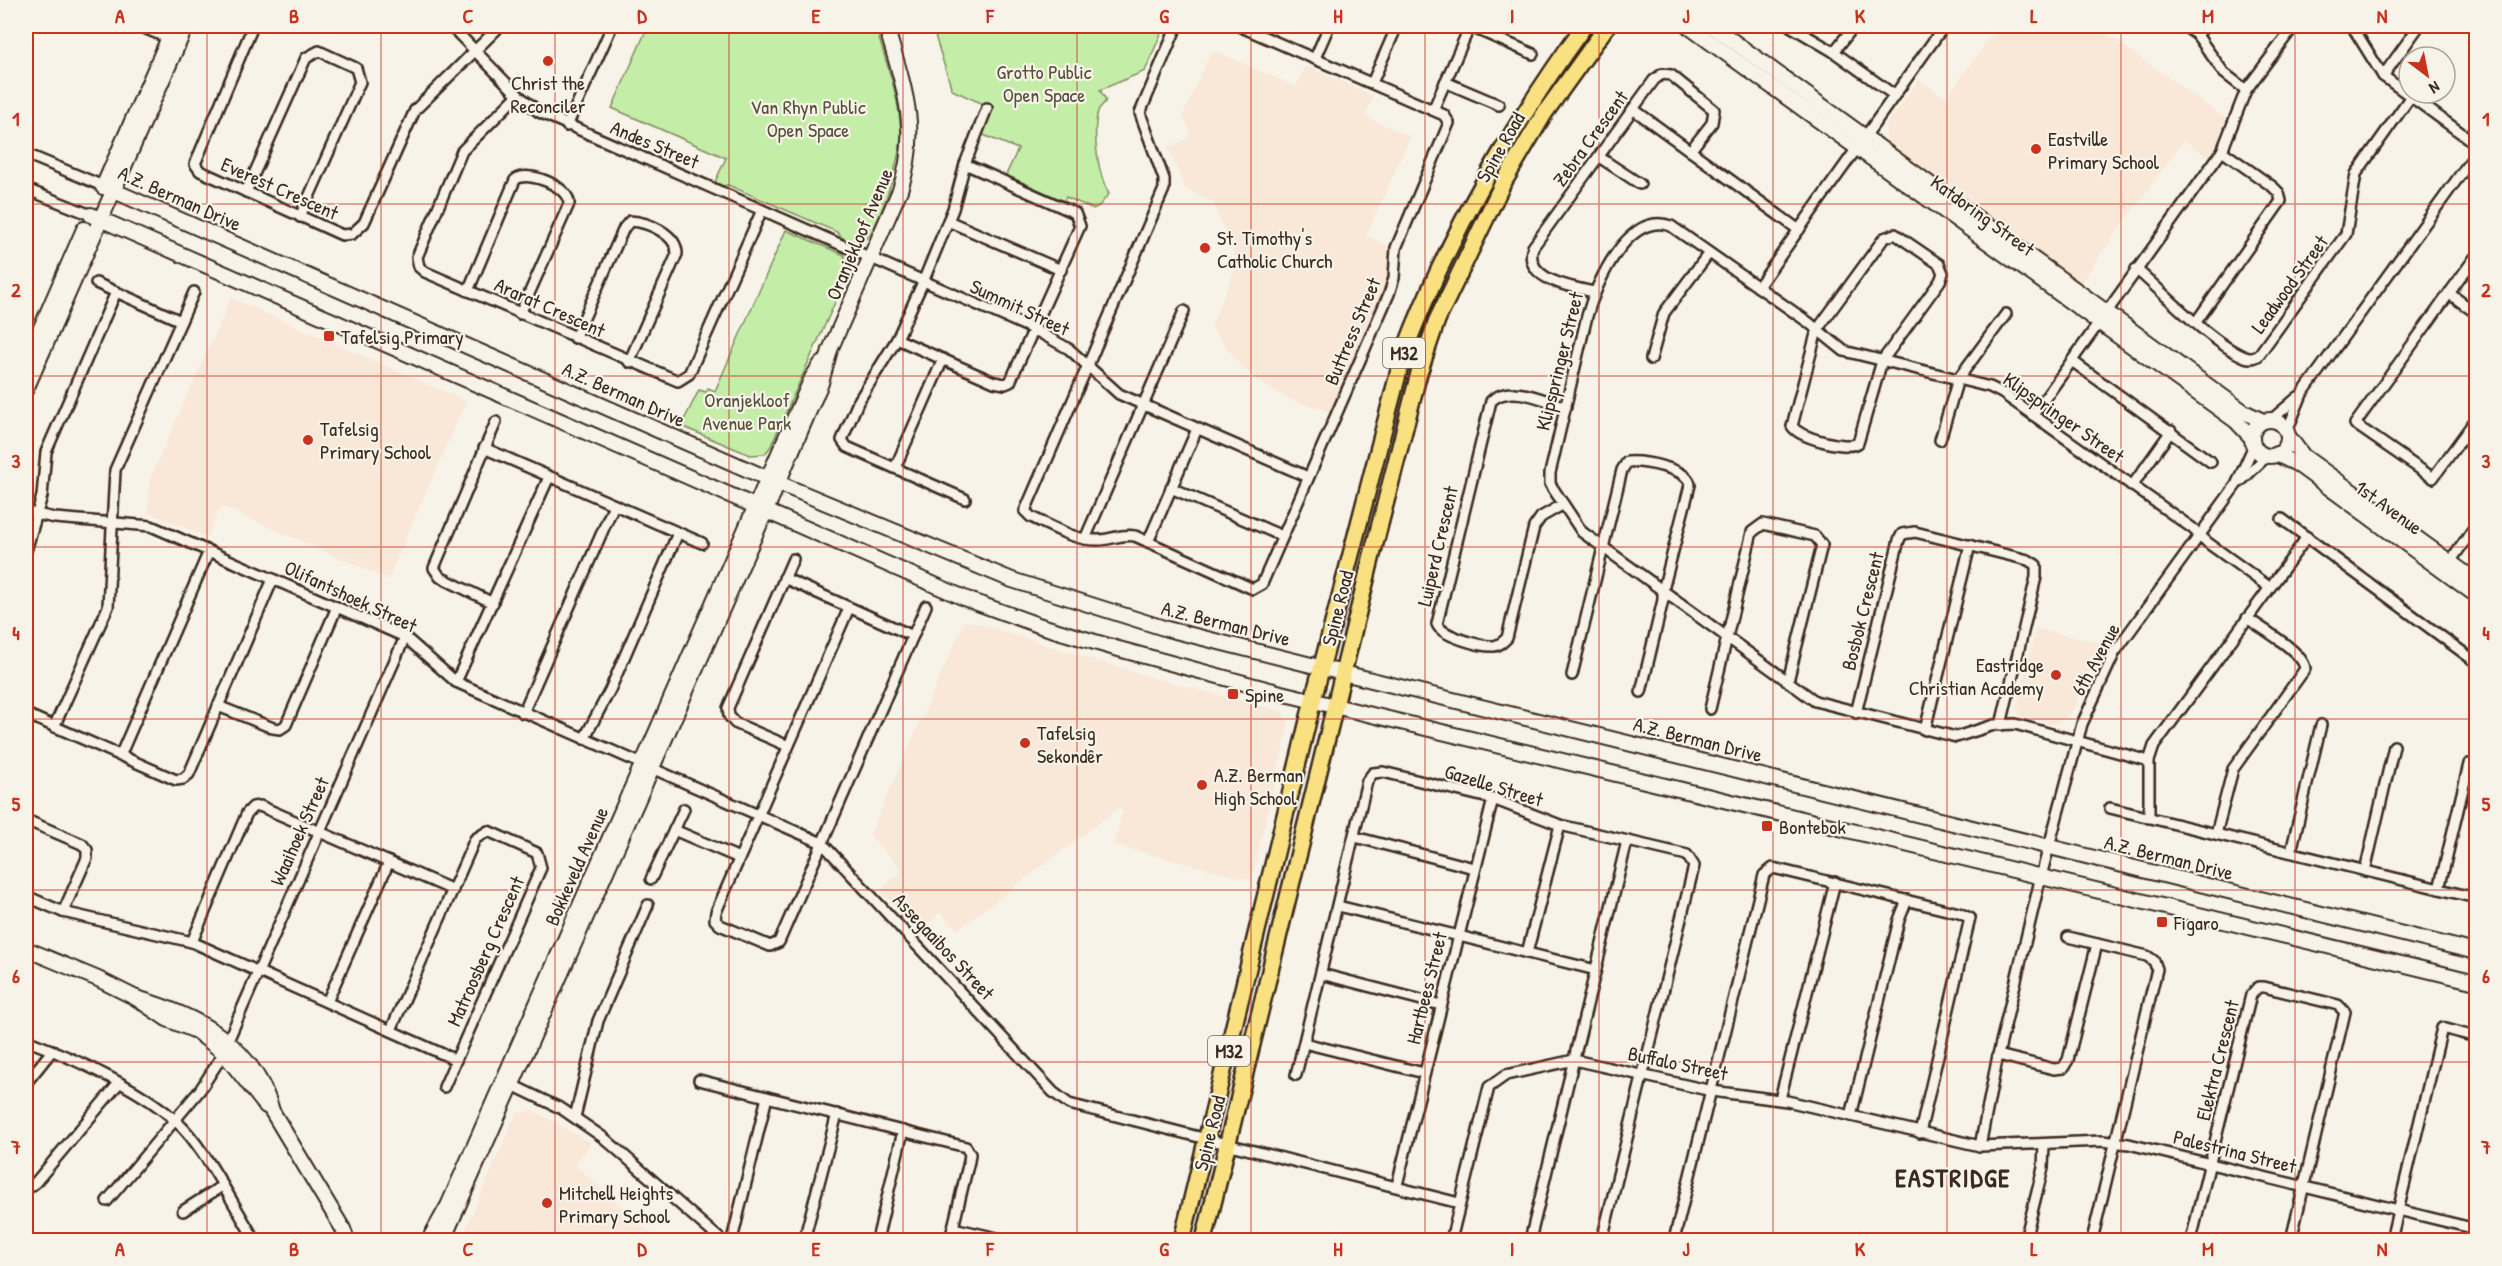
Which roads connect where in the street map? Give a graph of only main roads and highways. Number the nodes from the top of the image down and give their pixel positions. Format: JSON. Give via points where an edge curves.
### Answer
{"nodes":[{"id":1,"x":1584,"y":26,"type":"edge"},
{"id":2,"x":1607,"y":26,"type":"edge"},
{"id":3,"x":1182,"y":1240,"type":"edge"},
{"id":4,"x":1204,"y":1240,"type":"edge"}],
"edges":[{"from":1,"to":3,"type":"main road","name":"Spine Road","number":"M32","via":[[1526,108],[1476,192],[1419,311],[1403,355],[1313,700]]},
{"from":2,"to":4,"type":"main road","name":"Spine Road","number":"M32","via":[[1521,152],[1475,237],[1437,320],[1419,373]]}]}
